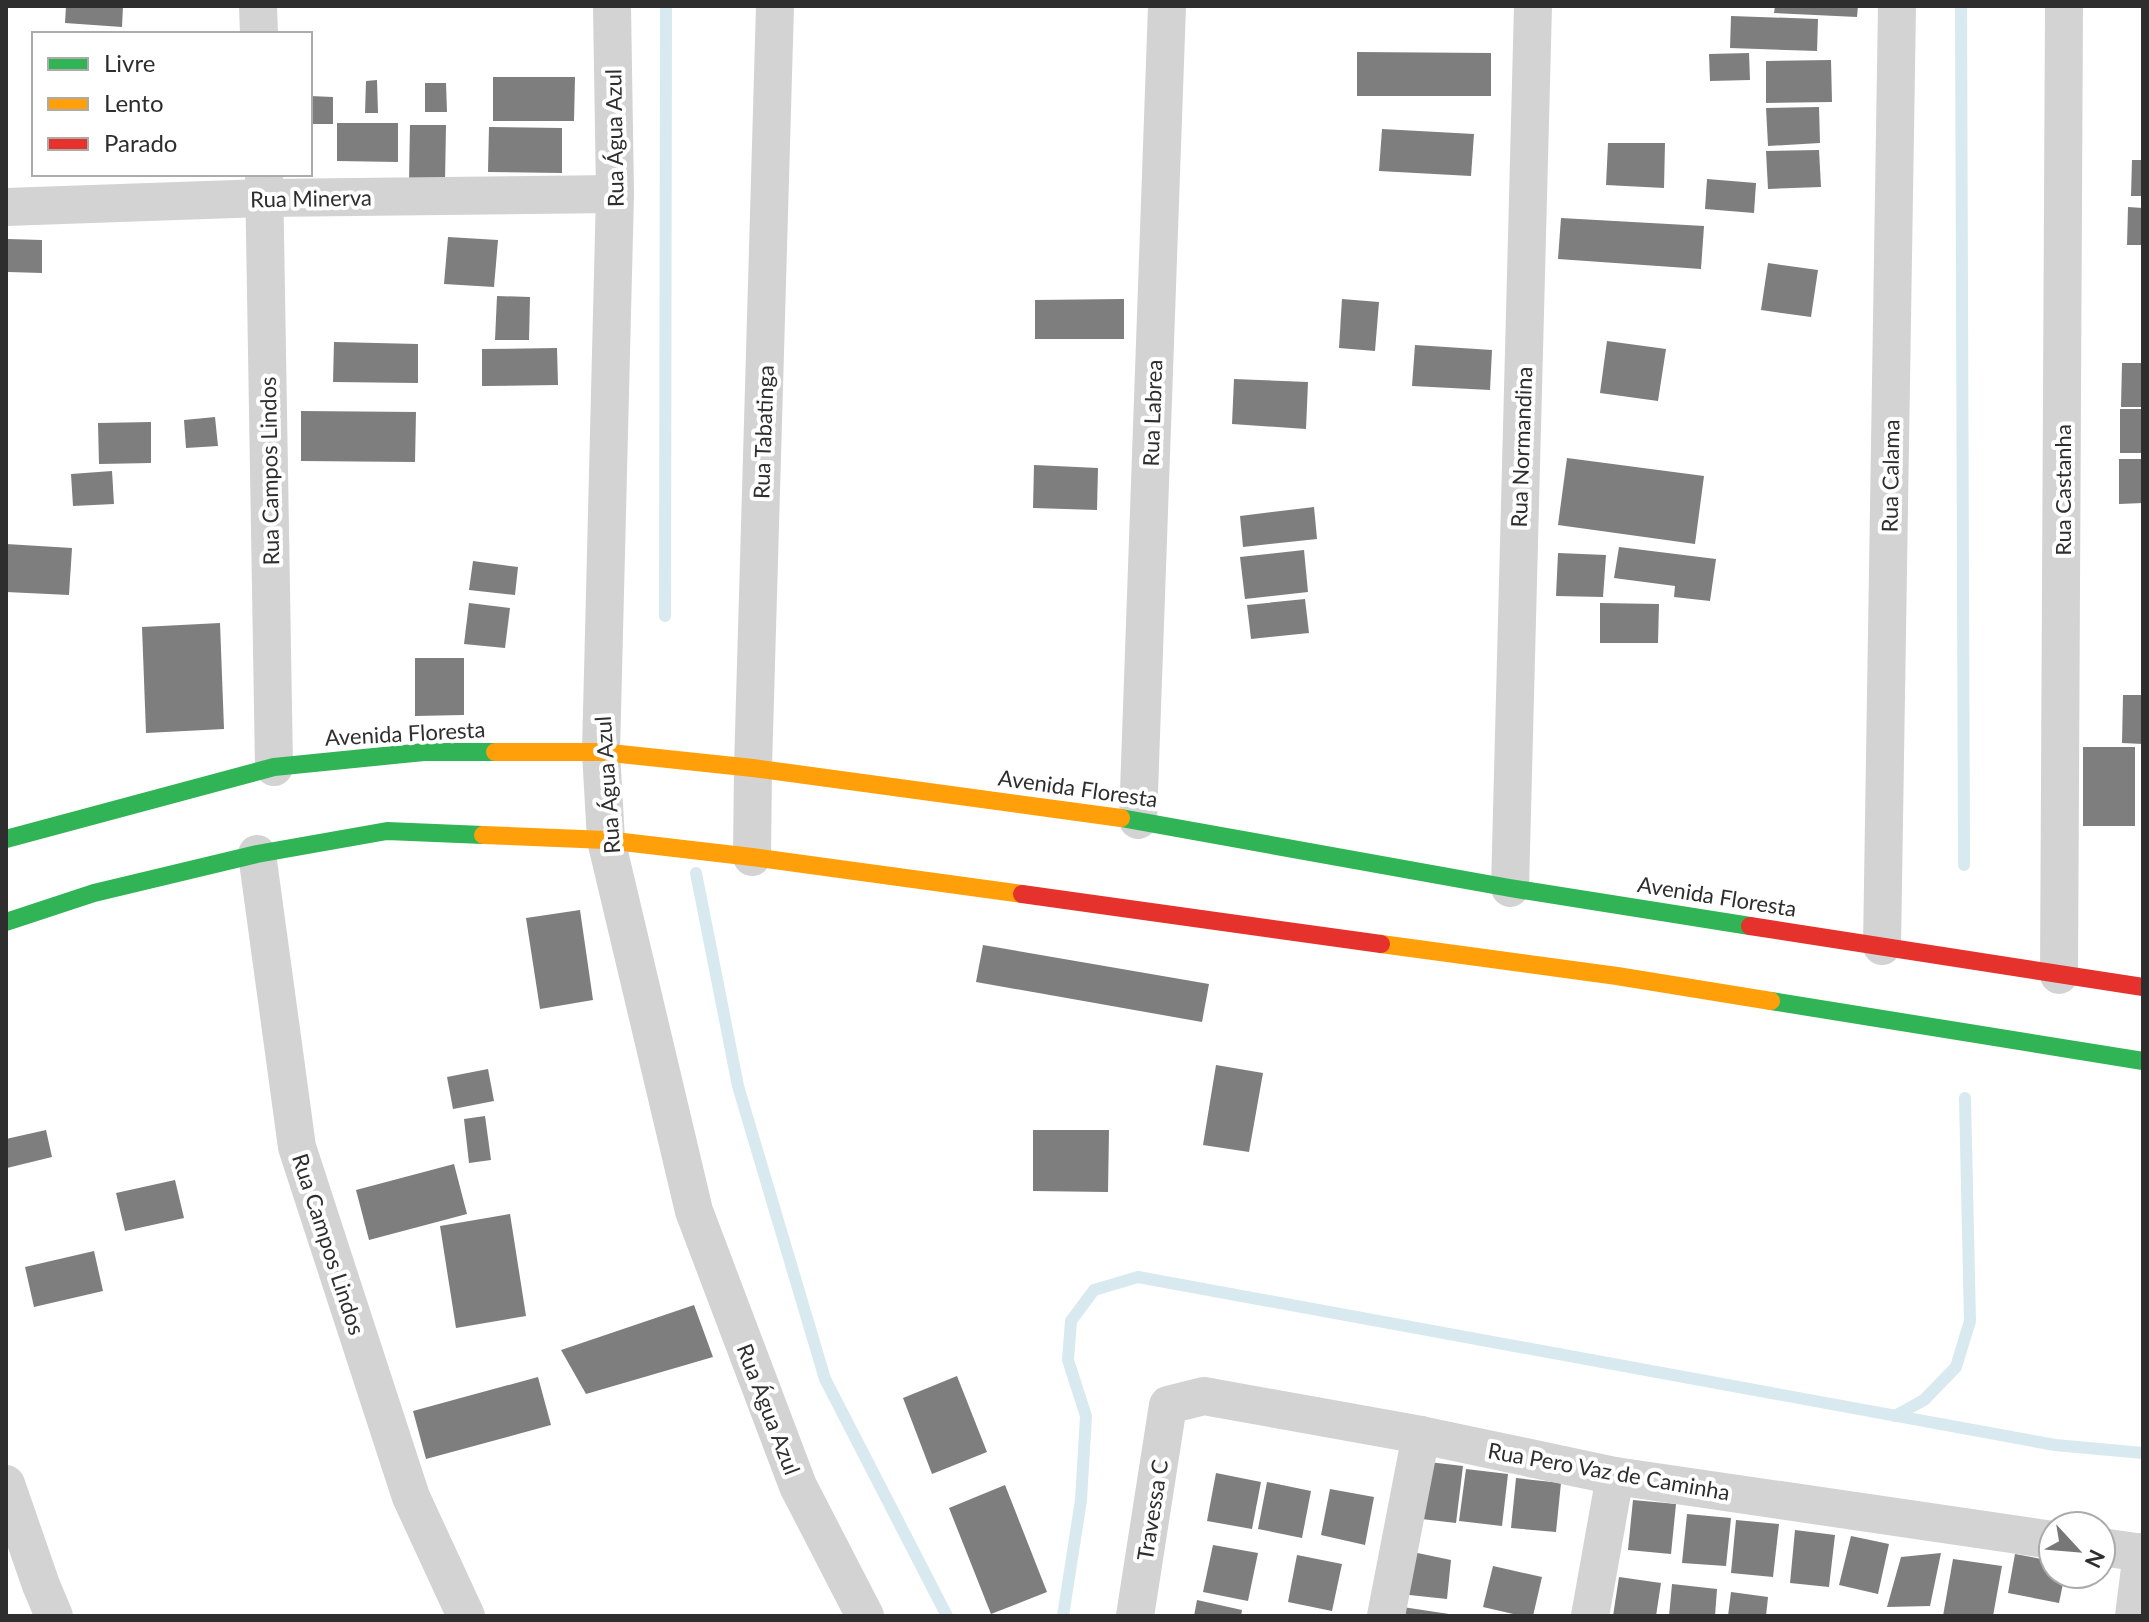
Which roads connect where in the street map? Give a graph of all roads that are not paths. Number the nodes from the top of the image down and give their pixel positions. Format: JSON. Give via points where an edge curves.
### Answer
{"nodes":[{"id":1,"x":258,"y":6,"type":"edge"},
{"id":2,"x":612,"y":6,"type":"edge"},
{"id":3,"x":775,"y":6,"type":"edge"},
{"id":4,"x":1167,"y":6,"type":"edge"},
{"id":5,"x":1533,"y":6,"type":"edge"},
{"id":6,"x":1897,"y":6,"type":"edge"},
{"id":7,"x":2064,"y":6,"type":"edge"},
{"id":8,"x":259,"y":32,"type":"edge"},
{"id":9,"x":264,"y":186,"type":"edge"},
{"id":10,"x":615,"y":194,"type":"junction"},
{"id":11,"x":6,"y":207,"type":"edge"},
{"id":12,"x":601,"y":752,"type":"junction"},
{"id":13,"x":274,"y":767,"type":"junction"},
{"id":14,"x":753,"y":768,"type":"junction"},
{"id":15,"x":1138,"y":820,"type":"junction"},
{"id":16,"x":6,"y":839,"type":"edge"},
{"id":17,"x":606,"y":840,"type":"junction"},
{"id":18,"x":257,"y":854,"type":"junction"},
{"id":19,"x":752,"y":857,"type":"junction"},
{"id":20,"x":1510,"y":888,"type":"junction"},
{"id":21,"x":6,"y":922,"type":"edge"},
{"id":22,"x":1882,"y":946,"type":"junction"},
{"id":23,"x":2059,"y":975,"type":"junction"},
{"id":24,"x":2143,"y":987,"type":"edge"},
{"id":25,"x":2143,"y":1061,"type":"edge"},
{"id":26,"x":1168,"y":1405,"type":"joint"},
{"id":27,"x":1421,"y":1435,"type":"junction"},
{"id":28,"x":1615,"y":1476,"type":"junction"},
{"id":29,"x":6,"y":1484,"type":"edge"},
{"id":30,"x":2037,"y":1538,"type":"edge"},
{"id":31,"x":2117,"y":1549,"type":"edge"},
{"id":32,"x":2142,"y":1552,"type":"edge"},
{"id":33,"x":54,"y":1616,"type":"edge"},
{"id":34,"x":466,"y":1616,"type":"edge"},
{"id":35,"x":865,"y":1616,"type":"edge"},
{"id":36,"x":1135,"y":1616,"type":"edge"},
{"id":37,"x":1386,"y":1616,"type":"edge"},
{"id":38,"x":1590,"y":1616,"type":"edge"},
{"id":39,"x":2134,"y":1616,"type":"edge"}],
"edges":[{"from":1,"to":8,"type":"street"},
{"from":2,"to":10,"type":"street","name":"Rua Água Azul"},
{"from":3,"to":14,"type":"street","name":"Rua Tabatinga"},
{"from":4,"to":15,"type":"street","name":"Rua Labrea"},
{"from":5,"to":20,"type":"street","name":"Rua Normandina"},
{"from":6,"to":22,"type":"street","name":"Rua Calama"},
{"from":7,"to":23,"type":"street","name":"Rua Castanha"},
{"from":9,"to":10,"type":"street","name":"Rua Minerva"},
{"from":9,"to":11,"type":"street","name":"Rua Minerva"},
{"from":9,"to":13,"type":"street","name":"Rua Campos Lindos"},
{"from":10,"to":12,"type":"street","name":"Rua Água Azul"},
{"from":12,"to":13,"type":"street","name":"Avenida Floresta","via":[[424,752]]},
{"from":12,"to":14,"type":"street","name":"Avenida Floresta"},
{"from":12,"to":17,"type":"street","name":"Rua Água Azul"},
{"from":13,"to":16,"type":"street","name":"Avenida Floresta"},
{"from":14,"to":15,"type":"street","name":"Avenida Floresta"},
{"from":14,"to":19,"type":"street","name":"Rua Tabatinga"},
{"from":15,"to":20,"type":"street","name":"Avenida Floresta"},
{"from":17,"to":18,"type":"street","via":[[387,831]]},
{"from":17,"to":19,"type":"street"},
{"from":17,"to":35,"type":"street","name":"Rua Água Azul","via":[[694,1211],[798,1486]]},
{"from":18,"to":21,"type":"street","via":[[94,893]]},
{"from":18,"to":34,"type":"street","name":"Rua Campos Lindos","via":[[297,1147],[411,1497]]},
{"from":19,"to":25,"type":"street","via":[[1617,976]]},
{"from":20,"to":22,"type":"street","name":"Avenida Floresta"},
{"from":22,"to":23,"type":"street","name":"Avenida Floresta"},
{"from":23,"to":24,"type":"street","name":"Avenida Floresta"},
{"from":26,"to":27,"type":"street","name":"Rua Pero Vaz de Caminha","via":[[1204,1396]]},
{"from":26,"to":36,"type":"street","name":"Travessa C"},
{"from":27,"to":28,"type":"street","name":"Rua Pero Vaz de Caminha"},
{"from":27,"to":37,"type":"street"},
{"from":28,"to":30,"type":"street","name":"Rua Pero Vaz de Caminha"},
{"from":28,"to":38,"type":"street"},
{"from":29,"to":33,"type":"street"},
{"from":31,"to":32,"type":"street"},
{"from":32,"to":39,"type":"street"}]}
